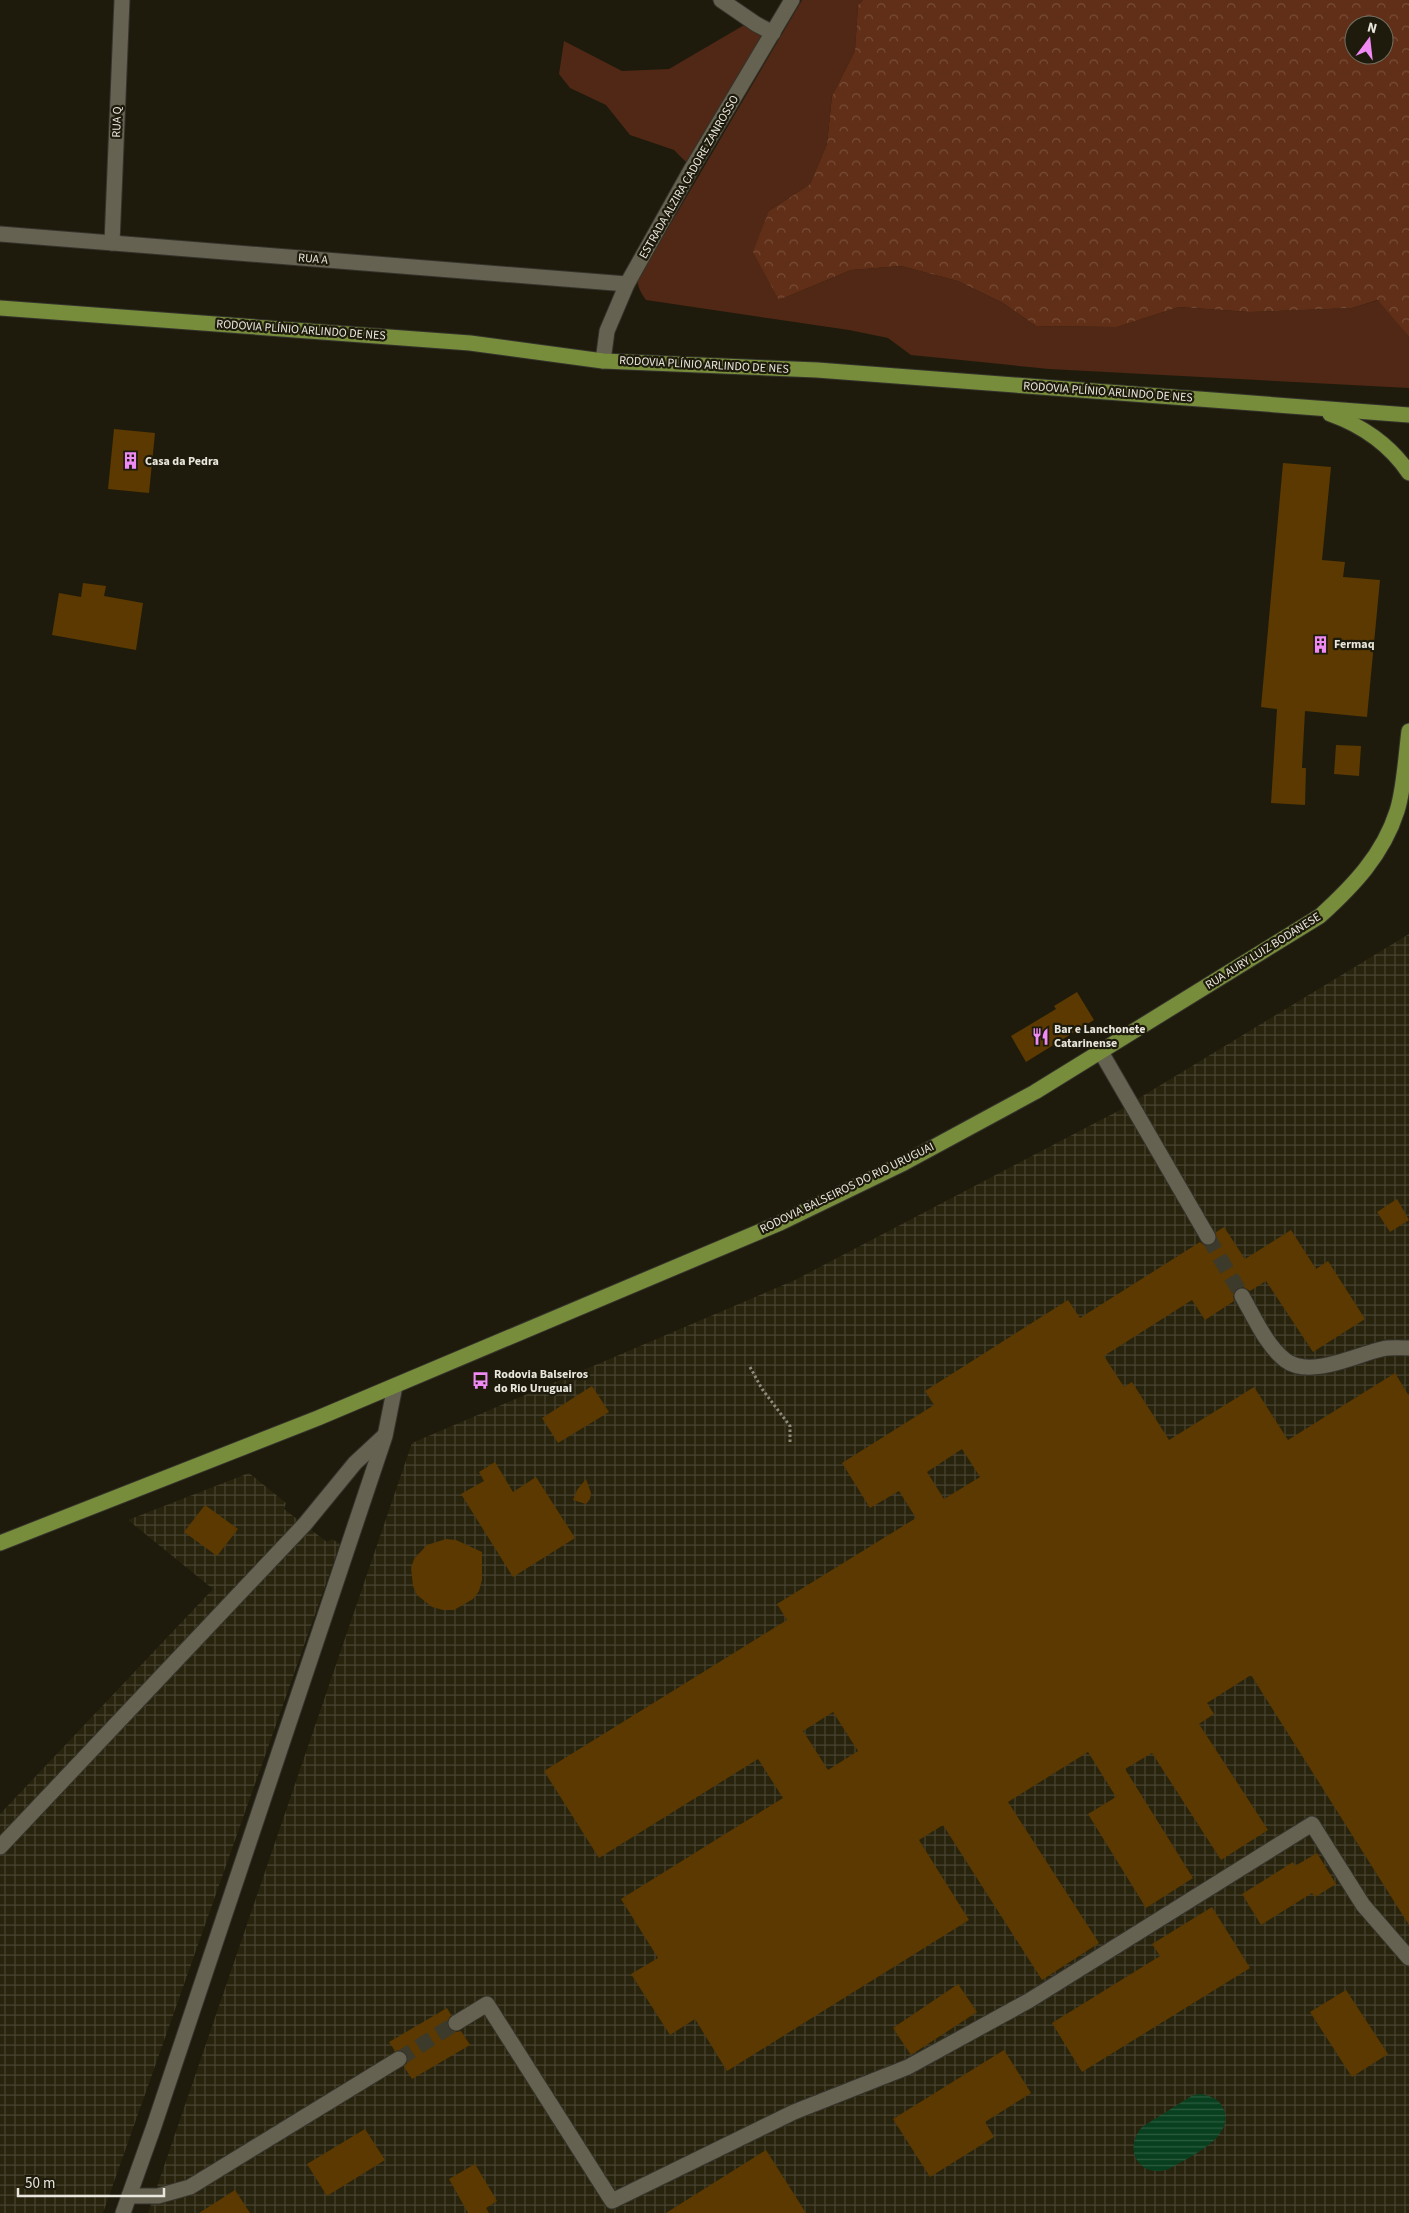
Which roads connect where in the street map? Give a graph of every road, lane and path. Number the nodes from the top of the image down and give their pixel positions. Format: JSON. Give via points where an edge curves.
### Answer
{"nodes":[{"id":1,"x":122,"y":0,"type":"edge"},
{"id":2,"x":721,"y":0,"type":"edge"},
{"id":3,"x":792,"y":0,"type":"edge"},
{"id":4,"x":773,"y":33,"type":"junction"},
{"id":5,"x":0,"y":234,"type":"edge"},
{"id":6,"x":112,"y":243,"type":"junction"},
{"id":7,"x":627,"y":284,"type":"junction"},
{"id":8,"x":0,"y":308,"type":"edge"},
{"id":9,"x":603,"y":360,"type":"junction"},
{"id":10,"x":1309,"y":406,"type":"junction"},
{"id":11,"x":1409,"y":415,"type":"edge"},
{"id":12,"x":1409,"y":473,"type":"edge"},
{"id":13,"x":1409,"y":731,"type":"edge"},
{"id":14,"x":1101,"y":1052,"type":"junction"},
{"id":15,"x":1208,"y":1237,"type":"tunnel mouth"},
{"id":16,"x":1242,"y":1296,"type":"tunnel mouth"},
{"id":17,"x":1409,"y":1348,"type":"edge"},
{"id":18,"x":750,"y":1367,"type":"dead end"},
{"id":19,"x":395,"y":1386,"type":"junction"},
{"id":20,"x":385,"y":1436,"type":"junction"},
{"id":21,"x":790,"y":1443,"type":"dead end"},
{"id":22,"x":0,"y":1543,"type":"edge"},
{"id":23,"x":0,"y":1847,"type":"edge"},
{"id":24,"x":1409,"y":1958,"type":"edge"},
{"id":25,"x":456,"y":2023,"type":"tunnel mouth"},
{"id":26,"x":399,"y":2059,"type":"tunnel mouth"},
{"id":27,"x":129,"y":2196,"type":"junction"},
{"id":28,"x":122,"y":2213,"type":"edge"}],
"edges":[{"from":1,"to":6,"type":"street","name":"RUA Q"},
{"from":2,"to":4,"type":"street"},
{"from":3,"to":4,"type":"street","name":"ESTRADA ALZIRA CADORE ZANROSSO"},
{"from":4,"to":7,"type":"street","name":"ESTRADA ALZIRA CADORE ZANROSSO"},
{"from":5,"to":6,"type":"street","name":"RUA A"},
{"from":6,"to":7,"type":"street","name":"RUA A"},
{"from":7,"to":9,"type":"street","name":"ESTRADA ALZIRA CADORE ZANROSSO","via":[[608,331]]},
{"from":8,"to":9,"type":"main road","name":"RODOVIA PLÍNIO ARLINDO DE NES","via":[[470,343]]},
{"from":9,"to":10,"type":"main road","name":"RODOVIA PLÍNIO ARLINDO DE NES","via":[[817,370]]},
{"from":10,"to":11,"type":"main road","name":"RODOVIA PLÍNIO ARLINDO DE NES"},
{"from":10,"to":12,"type":"main road","via":[[1349,421],[1376,438]]},
{"from":13,"to":14,"type":"main road","name":"RUA AURY LUIZ BODANESE","via":[[1398,810],[1377,854],[1347,891],[1320,916]]},
{"from":14,"to":15,"type":"street"},
{"from":14,"to":19,"type":"main road","name":"RODOVIA BALSEIROS DO RIO URUGUAI","via":[[904,1163],[780,1223]]},
{"from":16,"to":17,"type":"street","via":[[1269,1341],[1285,1360],[1298,1367],[1327,1366],[1383,1348]]},
{"from":18,"to":21,"type":"path","via":[[790,1426]]},
{"from":19,"to":20,"type":"street"},
{"from":19,"to":22,"type":"main road","name":"RODOVIA BALSEIROS DO RIO URUGUAI"},
{"from":20,"to":23,"type":"street","via":[[355,1462],[305,1524]]},
{"from":20,"to":27,"type":"street"},
{"from":24,"to":25,"type":"street","via":[[1363,1905],[1312,1824],[1030,2000],[908,2067],[794,2112],[612,2201],[487,2004]]},
{"from":26,"to":27,"type":"street","via":[[190,2187],[158,2196]]},
{"from":27,"to":28,"type":"street"}]}
